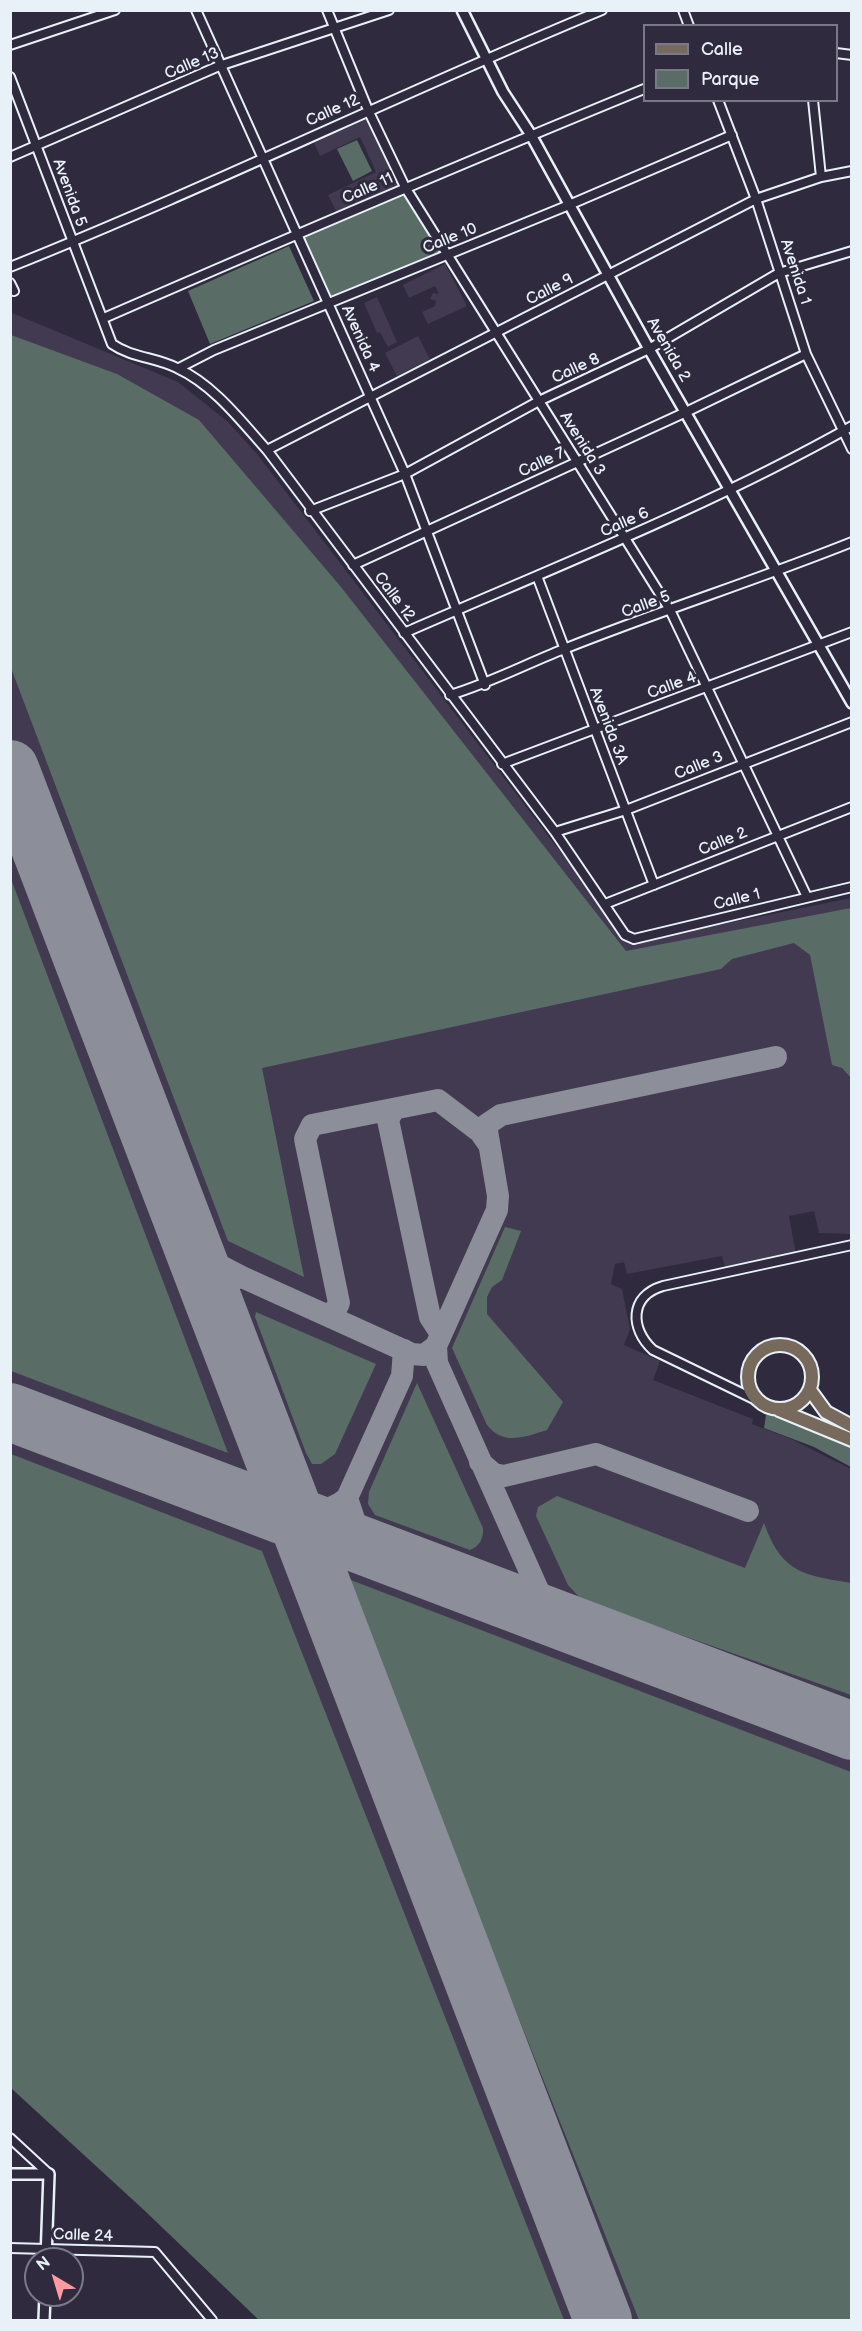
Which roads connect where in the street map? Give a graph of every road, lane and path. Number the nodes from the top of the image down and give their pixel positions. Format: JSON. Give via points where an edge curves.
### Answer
{"nodes":[{"id":1,"x":115,"y":10,"type":"edge"},
{"id":2,"x":196,"y":10,"type":"edge"},
{"id":3,"x":327,"y":10,"type":"edge"},
{"id":4,"x":388,"y":10,"type":"edge"},
{"id":5,"x":462,"y":10,"type":"edge"},
{"id":6,"x":602,"y":10,"type":"edge"},
{"id":7,"x":334,"y":30,"type":"junction"},
{"id":8,"x":10,"y":45,"type":"edge"},
{"id":9,"x":484,"y":59,"type":"junction"},
{"id":10,"x":219,"y":66,"type":"junction"},
{"id":11,"x":10,"y":77,"type":"edge"},
{"id":12,"x":643,"y":90,"type":"edge"},
{"id":13,"x":719,"y":102,"type":"edge"},
{"id":14,"x":813,"y":102,"type":"edge"},
{"id":15,"x":368,"y":110,"type":"junction"},
{"id":16,"x":531,"y":135,"type":"junction"},
{"id":17,"x":732,"y":135,"type":"junction"},
{"id":18,"x":38,"y":146,"type":"junction"},
{"id":19,"x":10,"y":157,"type":"edge"},
{"id":20,"x":260,"y":158,"type":"junction"},
{"id":21,"x":852,"y":171,"type":"edge"},
{"id":22,"x":822,"y":177,"type":"junction"},
{"id":23,"x":405,"y":187,"type":"junction"},
{"id":24,"x":756,"y":200,"type":"junction"},
{"id":25,"x":569,"y":205,"type":"junction"},
{"id":26,"x":295,"y":235,"type":"junction"},
{"id":27,"x":72,"y":242,"type":"junction"},
{"id":28,"x":852,"y":251,"type":"edge"},
{"id":29,"x":446,"y":256,"type":"junction"},
{"id":30,"x":10,"y":267,"type":"edge"},
{"id":31,"x":780,"y":273,"type":"junction"},
{"id":32,"x":610,"y":275,"type":"junction"},
{"id":33,"x":10,"y":283,"type":"edge"},
{"id":34,"x":14,"y":291,"type":"dead end"},
{"id":35,"x":330,"y":304,"type":"junction"},
{"id":36,"x":104,"y":318,"type":"junction"},
{"id":37,"x":498,"y":332,"type":"junction"},
{"id":38,"x":649,"y":349,"type":"junction"},
{"id":39,"x":806,"y":354,"type":"junction"},
{"id":40,"x":179,"y":368,"type":"junction"},
{"id":41,"x":372,"y":399,"type":"junction"},
{"id":42,"x":539,"y":401,"type":"junction"},
{"id":43,"x":686,"y":412,"type":"junction"},
{"id":44,"x":852,"y":426,"type":"edge"},
{"id":45,"x":842,"y":431,"type":"junction"},
{"id":46,"x":852,"y":449,"type":"edge"},
{"id":47,"x":267,"y":450,"type":"junction"},
{"id":48,"x":578,"y":462,"type":"junction"},
{"id":49,"x":405,"y":474,"type":"junction"},
{"id":50,"x":729,"y":490,"type":"junction"},
{"id":51,"x":310,"y":511,"type":"junction"},
{"id":52,"x":426,"y":531,"type":"junction"},
{"id":53,"x":626,"y":538,"type":"junction"},
{"id":54,"x":852,"y":542,"type":"edge"},
{"id":55,"x":353,"y":565,"type":"junction"},
{"id":56,"x":778,"y":572,"type":"junction"},
{"id":57,"x":537,"y":576,"type":"junction"},
{"id":58,"x":456,"y":610,"type":"junction"},
{"id":59,"x":670,"y":610,"type":"junction"},
{"id":60,"x":404,"y":633,"type":"junction"},
{"id":61,"x":852,"y":633,"type":"edge"},
{"id":62,"x":820,"y":646,"type":"junction"},
{"id":63,"x":563,"y":649,"type":"junction"},
{"id":64,"x":485,"y":685,"type":"junction"},
{"id":65,"x":708,"y":687,"type":"junction"},
{"id":66,"x":450,"y":695,"type":"junction"},
{"id":67,"x":852,"y":703,"type":"edge"},
{"id":68,"x":852,"y":722,"type":"edge"},
{"id":69,"x":595,"y":730,"type":"junction"},
{"id":70,"x":743,"y":763,"type":"junction"},
{"id":71,"x":502,"y":764,"type":"junction"},
{"id":72,"x":852,"y":807,"type":"edge"},
{"id":73,"x":626,"y":810,"type":"junction"},
{"id":74,"x":555,"y":832,"type":"junction"},
{"id":75,"x":778,"y":834,"type":"junction"},
{"id":76,"x":654,"y":885,"type":"junction"},
{"id":77,"x":852,"y":887,"type":"edge"},
{"id":78,"x":807,"y":897,"type":"junction"},
{"id":79,"x":605,"y":904,"type":"junction"},
{"id":80,"x":629,"y":938,"type":"joint"},
{"id":81,"x":852,"y":1245,"type":"edge"},
{"id":82,"x":810,"y":1390,"type":"junction"},
{"id":83,"x":758,"y":1401,"type":"junction"},
{"id":84,"x":778,"y":1409,"type":"junction"},
{"id":85,"x":852,"y":1426,"type":"edge"},
{"id":86,"x":852,"y":1440,"type":"edge"},
{"id":87,"x":10,"y":2138,"type":"edge"},
{"id":88,"x":10,"y":2174,"type":"edge"},
{"id":89,"x":49,"y":2174,"type":"junction"},
{"id":90,"x":47,"y":2247,"type":"edge"},
{"id":91,"x":84,"y":2249,"type":"edge"},
{"id":92,"x":212,"y":2320,"type":"edge"}],
"edges":[{"from":1,"to":8,"type":"street"},
{"from":2,"to":10,"type":"street","name":"Avenida 4"},
{"from":3,"to":7,"type":"street","name":"Avenida 3"},
{"from":4,"to":7,"type":"street","name":"Calle 13"},
{"from":5,"to":9,"type":"street","name":"Avenida 2"},
{"from":6,"to":9,"type":"street","name":"Calle 12"},
{"from":7,"to":10,"type":"street","name":"Calle 13"},
{"from":7,"to":15,"type":"street","name":"Avenida 3"},
{"from":9,"to":15,"type":"street","name":"Calle 12"},
{"from":9,"to":16,"type":"street","name":"Avenida 2"},
{"from":10,"to":18,"type":"street","name":"Calle 13"},
{"from":10,"to":20,"type":"street","name":"Avenida 4"},
{"from":11,"to":18,"type":"street","name":"Avenida 5"},
{"from":12,"to":16,"type":"street","name":"Calle 11"},
{"from":13,"to":17,"type":"street","name":"Avenida 1"},
{"from":14,"to":22,"type":"street"},
{"from":15,"to":20,"type":"street","name":"Calle 12"},
{"from":15,"to":23,"type":"street","name":"Avenida 3"},
{"from":16,"to":23,"type":"street","name":"Calle 11","via":[[458,169]]},
{"from":16,"to":25,"type":"street","name":"Avenida 2"},
{"from":17,"to":24,"type":"street","name":"Avenida 1"},
{"from":17,"to":25,"type":"street","name":"Calle 10"},
{"from":18,"to":19,"type":"street","name":"Calle 13"},
{"from":18,"to":27,"type":"street","name":"Avenida 5"},
{"from":20,"to":26,"type":"street","name":"Avenida 4"},
{"from":20,"to":27,"type":"street","name":"Calle 12"},
{"from":21,"to":22,"type":"street","name":"Calle 9"},
{"from":22,"to":24,"type":"street","name":"Calle 9"},
{"from":23,"to":26,"type":"street","name":"Calle 11"},
{"from":23,"to":29,"type":"street","name":"Avenida 3"},
{"from":24,"to":31,"type":"street","name":"Avenida 1"},
{"from":24,"to":32,"type":"street","name":"Calle 9"},
{"from":25,"to":29,"type":"street","name":"Calle 10"},
{"from":25,"to":32,"type":"street","name":"Avenida 2"},
{"from":26,"to":35,"type":"street","name":"Avenida 4"},
{"from":26,"to":36,"type":"street","name":"Calle 11"},
{"from":27,"to":30,"type":"street","name":"Calle 12"},
{"from":27,"to":36,"type":"street","name":"Avenida 5"},
{"from":28,"to":31,"type":"street","name":"Calle 8"},
{"from":29,"to":35,"type":"street","name":"Calle 10"},
{"from":29,"to":37,"type":"street","name":"Avenida 3"},
{"from":31,"to":38,"type":"street","name":"Calle 8"},
{"from":31,"to":39,"type":"street","name":"Avenida 1"},
{"from":32,"to":37,"type":"street","name":"Calle 9"},
{"from":32,"to":38,"type":"street","name":"Avenida 2"},
{"from":33,"to":34,"type":"street"},
{"from":35,"to":40,"type":"street","name":"Calle 10"},
{"from":35,"to":41,"type":"street","name":"Avenida 4"},
{"from":36,"to":40,"type":"street","name":"Calle 12","via":[[112,344],[124,352]]},
{"from":37,"to":41,"type":"street","name":"Calle 9"},
{"from":37,"to":42,"type":"street","name":"Avenida 3"},
{"from":38,"to":42,"type":"street","name":"Calle 8"},
{"from":38,"to":43,"type":"street","name":"Avenida 2"},
{"from":39,"to":43,"type":"street","name":"Calle 7"},
{"from":39,"to":45,"type":"street","name":"Avenida 1"},
{"from":40,"to":47,"type":"street","name":"Calle 12","via":[[221,399]]},
{"from":41,"to":47,"type":"street","name":"Calle 9"},
{"from":41,"to":49,"type":"street","name":"Avenida 4"},
{"from":42,"to":48,"type":"street","name":"Avenida 3"},
{"from":42,"to":49,"type":"street","name":"Calle 8"},
{"from":43,"to":48,"type":"street","name":"Calle 7"},
{"from":43,"to":50,"type":"street","name":"Avenida 2"},
{"from":44,"to":45,"type":"street","name":"Calle 6"},
{"from":45,"to":46,"type":"street","name":"Avenida 1"},
{"from":45,"to":50,"type":"street","name":"Calle 6"},
{"from":47,"to":51,"type":"street","name":"Calle 12"},
{"from":48,"to":52,"type":"street","name":"Calle 7"},
{"from":48,"to":53,"type":"street","name":"Avenida 3"},
{"from":49,"to":51,"type":"street","name":"Calle 8"},
{"from":49,"to":52,"type":"street","name":"Avenida 4"},
{"from":50,"to":53,"type":"street","name":"Calle 6"},
{"from":50,"to":56,"type":"street","name":"Avenida 2"},
{"from":51,"to":55,"type":"street","name":"Calle 12"},
{"from":52,"to":55,"type":"street","name":"Calle 7"},
{"from":52,"to":58,"type":"street","name":"Avenida 4"},
{"from":53,"to":57,"type":"street","name":"Calle 6"},
{"from":53,"to":59,"type":"street","name":"Avenida 3"},
{"from":54,"to":56,"type":"street","name":"Calle 5"},
{"from":55,"to":60,"type":"street","name":"Calle 12"},
{"from":56,"to":59,"type":"street","name":"Calle 5"},
{"from":56,"to":62,"type":"street","name":"Avenida 2"},
{"from":57,"to":58,"type":"street","name":"Calle 6"},
{"from":57,"to":63,"type":"street","name":"Avenida 3A"},
{"from":58,"to":60,"type":"street","name":"Calle 6"},
{"from":58,"to":64,"type":"street","name":"Avenida 4"},
{"from":59,"to":63,"type":"street","name":"Calle 5"},
{"from":59,"to":65,"type":"street","name":"Avenida 3"},
{"from":60,"to":66,"type":"street","name":"Calle 12"},
{"from":61,"to":62,"type":"street","name":"Calle 4"},
{"from":62,"to":65,"type":"street","name":"Calle 4"},
{"from":62,"to":67,"type":"street","name":"Avenida 2"},
{"from":63,"to":64,"type":"street","name":"Calle 5"},
{"from":63,"to":69,"type":"street","name":"Avenida 3A"},
{"from":64,"to":66,"type":"street","name":"Calle 5"},
{"from":65,"to":69,"type":"street","name":"Calle 4"},
{"from":65,"to":70,"type":"street","name":"Avenida 3"},
{"from":66,"to":71,"type":"street","name":"Calle 12"},
{"from":68,"to":70,"type":"street","name":"Calle 3"},
{"from":69,"to":71,"type":"street","name":"Calle 4"},
{"from":69,"to":73,"type":"street","name":"Avenida 3A"},
{"from":70,"to":73,"type":"street","name":"Calle 3"},
{"from":70,"to":75,"type":"street","name":"Avenida 3"},
{"from":71,"to":74,"type":"street","name":"Calle 12"},
{"from":72,"to":75,"type":"street","name":"Calle 2"},
{"from":73,"to":74,"type":"street","name":"Calle 3"},
{"from":73,"to":76,"type":"street","name":"Avenida 3A"},
{"from":74,"to":79,"type":"street","name":"Calle 12"},
{"from":75,"to":76,"type":"street","name":"Calle 2"},
{"from":75,"to":78,"type":"street","name":"Avenida 3"},
{"from":76,"to":79,"type":"street","name":"Calle 2"},
{"from":77,"to":78,"type":"street","name":"Calle 1"},
{"from":78,"to":80,"type":"street","name":"Calle 1"},
{"from":79,"to":80,"type":"street","name":"Calle 12"},
{"from":81,"to":83,"type":"street","via":[[663,1286],[648,1291],[640,1299],[639,1327],[653,1350]]},
{"from":82,"to":83,"type":"main road","via":[[812,1372],[802,1353],[790,1346],[770,1346],[754,1358],[748,1370],[750,1390]]},
{"from":82,"to":84,"type":"main road","via":[[797,1404]]},
{"from":82,"to":85,"type":"main road","via":[[826,1412]]},
{"from":83,"to":84,"type":"main road"},
{"from":84,"to":86,"type":"main road"},
{"from":87,"to":89,"type":"street"},
{"from":88,"to":89,"type":"street"},
{"from":89,"to":90,"type":"street"},
{"from":91,"to":92,"type":"street","name":"Calle 24","via":[[155,2252]]}]}
